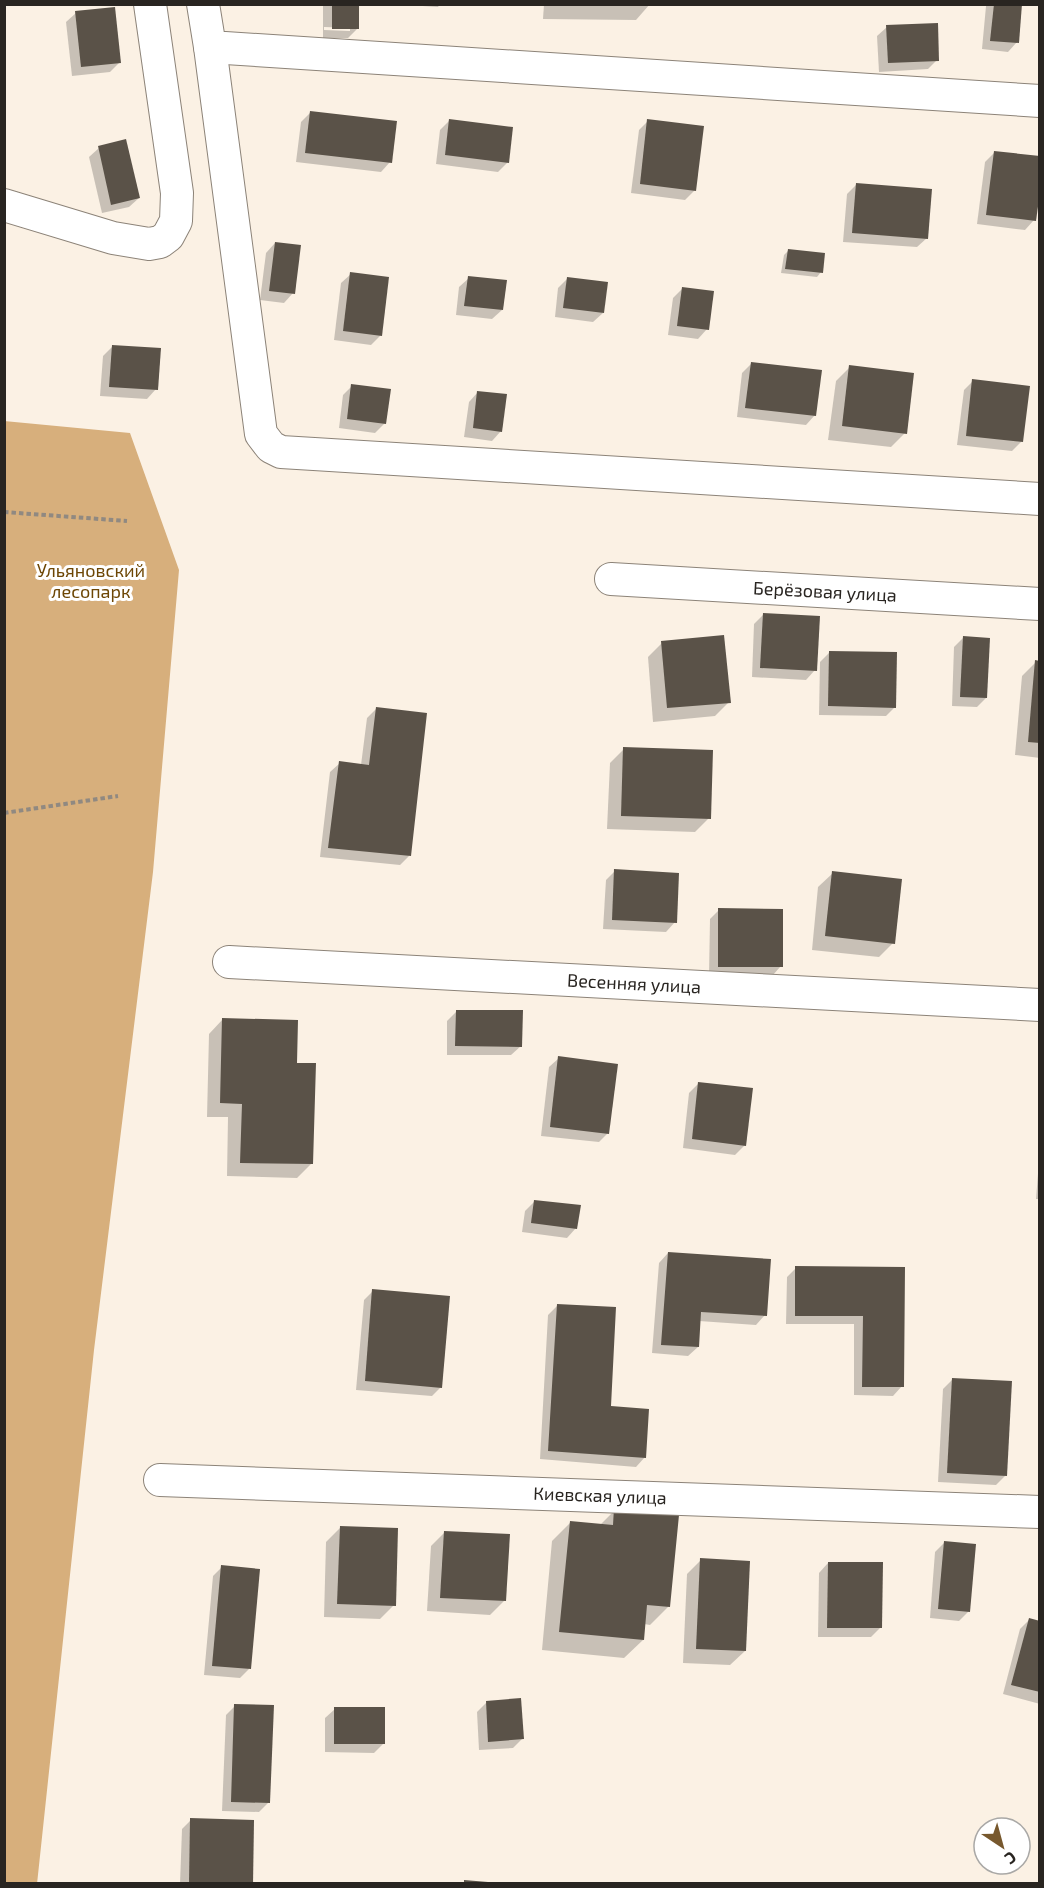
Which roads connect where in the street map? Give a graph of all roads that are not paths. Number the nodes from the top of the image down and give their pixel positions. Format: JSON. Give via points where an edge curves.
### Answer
{"nodes":[{"id":1,"x":150,"y":4,"type":"edge"},
{"id":2,"x":203,"y":4,"type":"edge"},
{"id":3,"x":210,"y":48,"type":"junction"},
{"id":4,"x":1040,"y":101,"type":"edge"},
{"id":5,"x":4,"y":205,"type":"edge"},
{"id":6,"x":1040,"y":499,"type":"edge"},
{"id":7,"x":611,"y":579,"type":"dead end"},
{"id":8,"x":1040,"y":604,"type":"edge"},
{"id":9,"x":229,"y":962,"type":"dead end"},
{"id":10,"x":1040,"y":1005,"type":"edge"},
{"id":11,"x":160,"y":1480,"type":"dead end"},
{"id":12,"x":1040,"y":1512,"type":"edge"}],
"edges":[{"from":1,"to":5,"type":"street","via":[[177,193],[176,221],[168,236],[149,244],[113,238]]},
{"from":2,"to":3,"type":"street"},
{"from":3,"to":4,"type":"street"},
{"from":3,"to":6,"type":"street","via":[[261,434],[271,447],[281,452]]},
{"from":7,"to":8,"type":"street","name":"Берёзовая улица"},
{"from":9,"to":10,"type":"street","name":"Весенняя улица"},
{"from":11,"to":12,"type":"street","name":"Киевская улица"}]}
